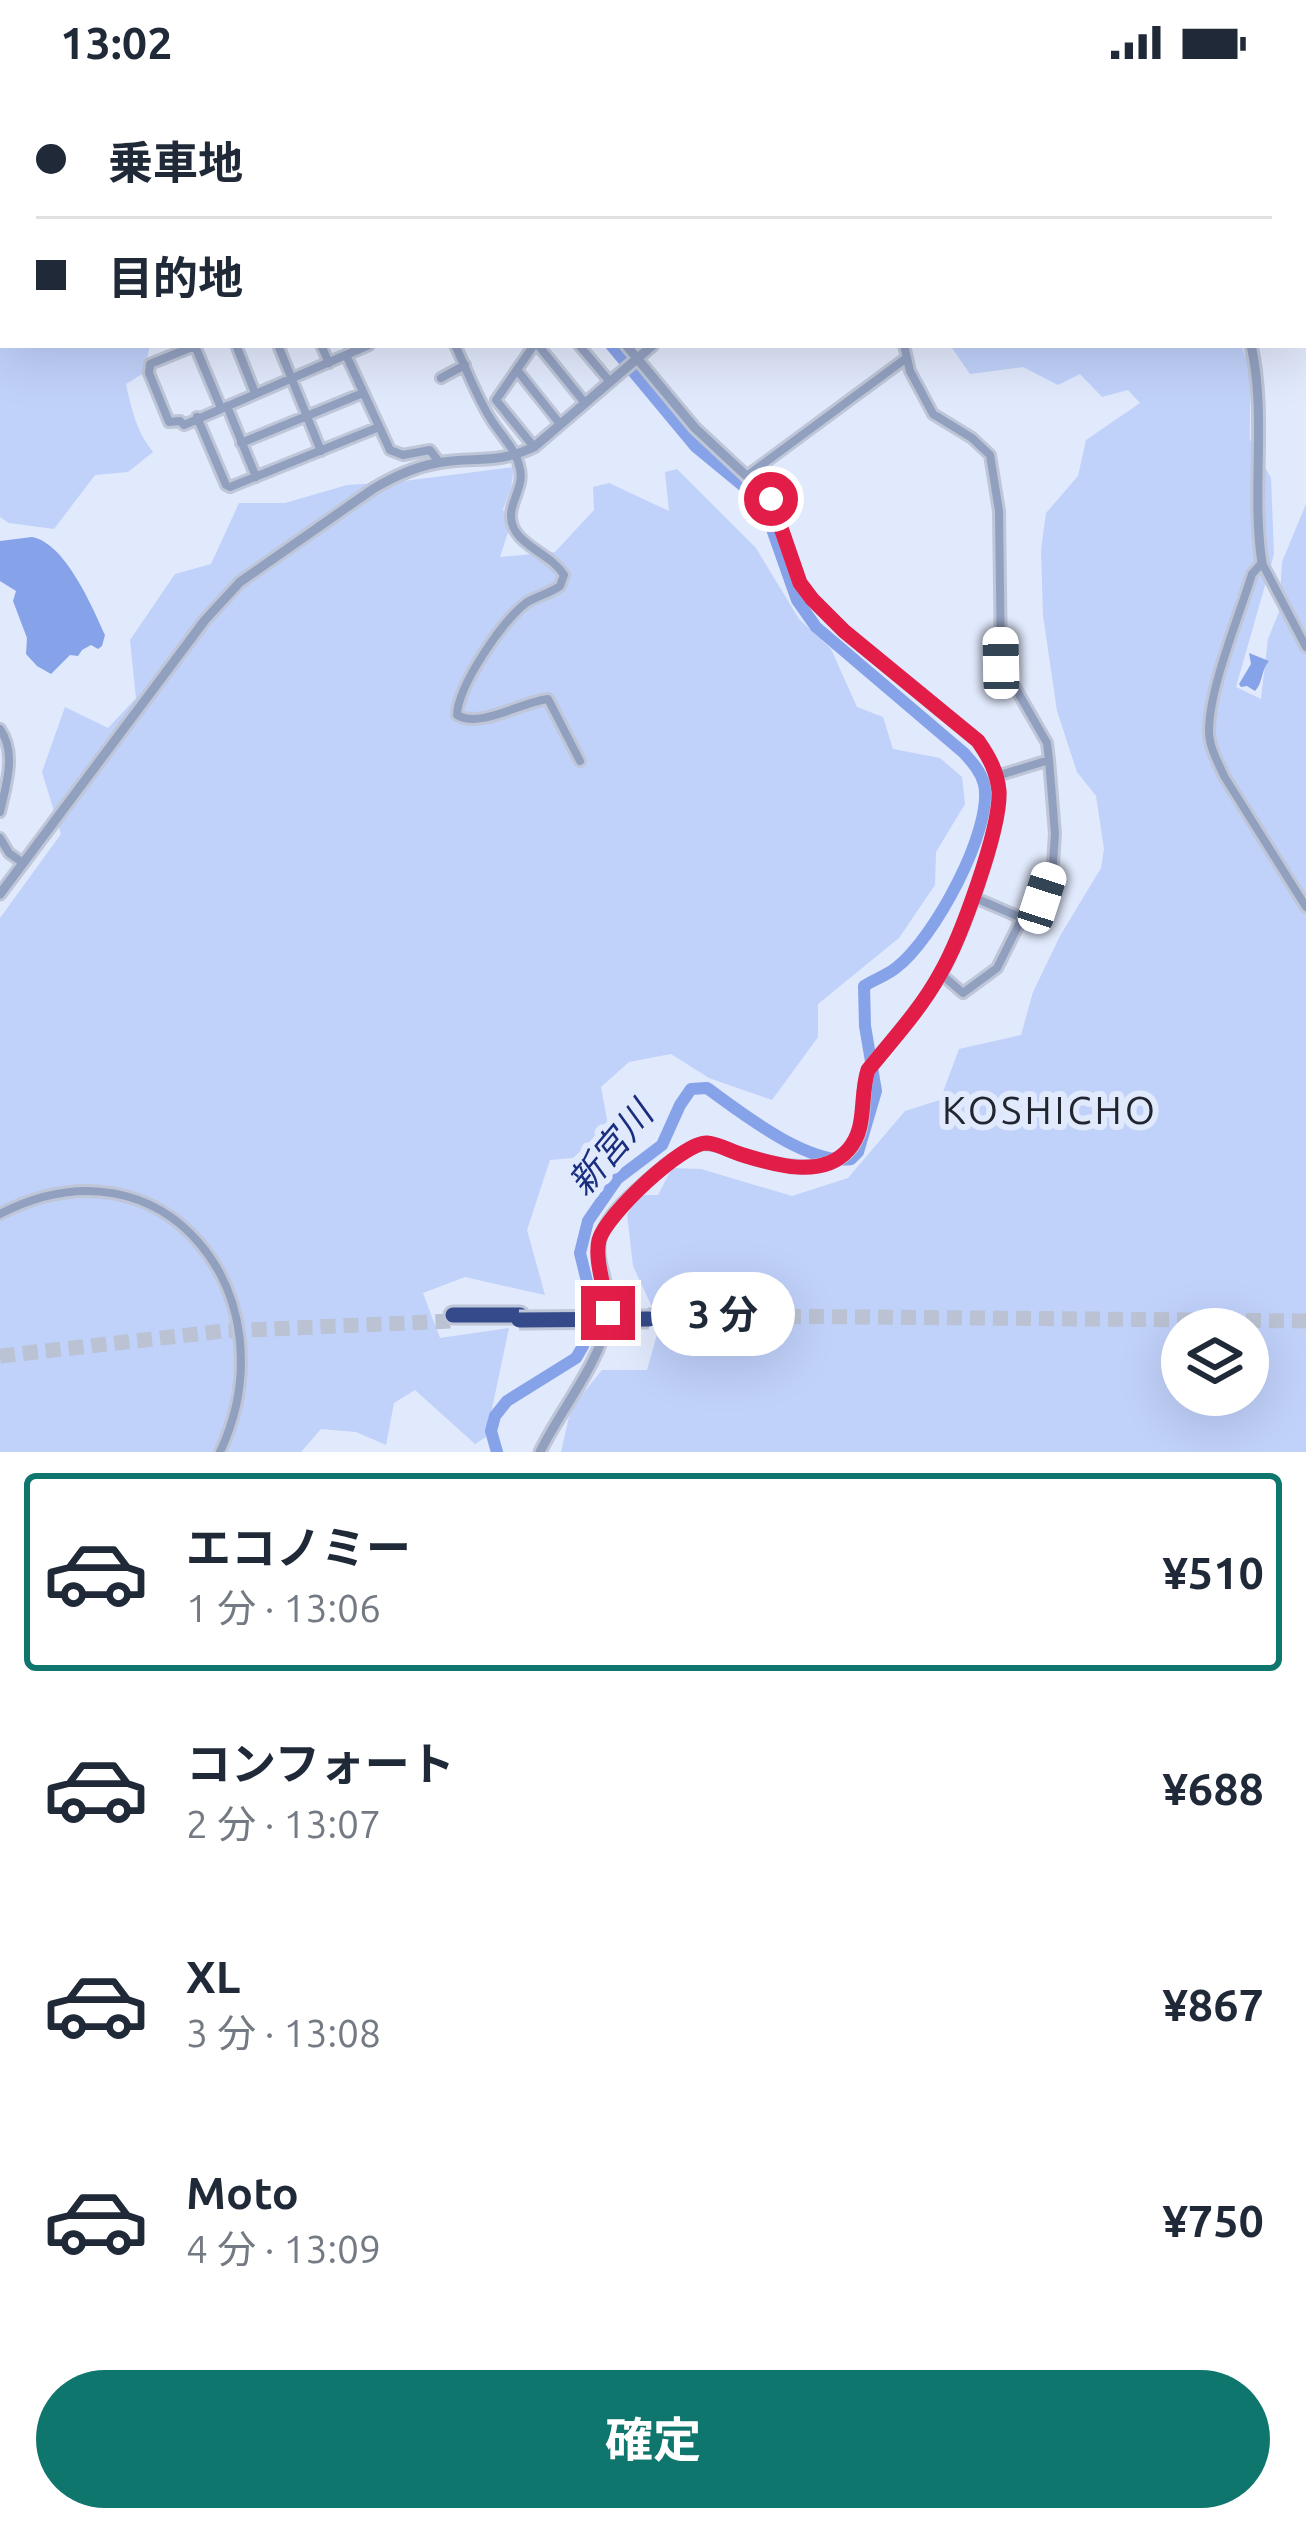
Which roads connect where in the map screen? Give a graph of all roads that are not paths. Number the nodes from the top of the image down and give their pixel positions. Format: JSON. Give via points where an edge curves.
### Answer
{"nodes":[{"id":1,"x":189,"y":348,"type":"edge"},
{"id":2,"x":197,"y":348,"type":"edge"},
{"id":3,"x":237,"y":348,"type":"edge"},
{"id":4,"x":279,"y":348,"type":"edge"},
{"id":5,"x":322,"y":348,"type":"edge"},
{"id":6,"x":363,"y":348,"type":"edge"},
{"id":7,"x":456,"y":348,"type":"edge"},
{"id":8,"x":534,"y":348,"type":"edge"},
{"id":9,"x":539,"y":348,"type":"edge"},
{"id":10,"x":582,"y":348,"type":"edge"},
{"id":11,"x":627,"y":348,"type":"edge"},
{"id":12,"x":650,"y":348,"type":"edge"},
{"id":13,"x":904,"y":348,"type":"edge"},
{"id":14,"x":1251,"y":348,"type":"edge"},
{"id":15,"x":346,"y":357,"type":"junction"},
{"id":16,"x":905,"y":359,"type":"junction"},
{"id":17,"x":329,"y":363,"type":"junction"},
{"id":18,"x":632,"y":364,"type":"junction"},
{"id":19,"x":465,"y":365,"type":"junction"},
{"id":20,"x":517,"y":370,"type":"junction"},
{"id":21,"x":440,"y":378,"type":"dead end"},
{"id":22,"x":292,"y":379,"type":"junction"},
{"id":23,"x":610,"y":382,"type":"junction"},
{"id":24,"x":255,"y":393,"type":"junction"},
{"id":25,"x":363,"y":393,"type":"junction"},
{"id":26,"x":585,"y":403,"type":"junction"},
{"id":27,"x":224,"y":407,"type":"junction"},
{"id":28,"x":307,"y":416,"type":"junction"},
{"id":29,"x":197,"y":417,"type":"junction"},
{"id":30,"x":560,"y":424,"type":"junction"},
{"id":31,"x":379,"y":427,"type":"junction"},
{"id":32,"x":241,"y":443,"type":"junction"},
{"id":33,"x":534,"y":446,"type":"junction"},
{"id":34,"x":321,"y":451,"type":"junction"},
{"id":35,"x":515,"y":455,"type":"junction"},
{"id":36,"x":439,"y":462,"type":"junction"},
{"id":37,"x":748,"y":476,"type":"junction"},
{"id":38,"x":256,"y":477,"type":"junction"},
{"id":39,"x":1262,"y":563,"type":"junction"},
{"id":40,"x":1306,"y":647,"type":"edge"},
{"id":41,"x":0,"y":729,"type":"edge"},
{"id":42,"x":1049,"y":760,"type":"junction"},
{"id":43,"x":580,"y":761,"type":"dead end"},
{"id":44,"x":997,"y":776,"type":"junction"},
{"id":45,"x":0,"y":812,"type":"edge"},
{"id":46,"x":0,"y":838,"type":"edge"},
{"id":47,"x":23,"y":863,"type":"junction"},
{"id":48,"x":0,"y":894,"type":"edge"},
{"id":49,"x":972,"y":897,"type":"junction"},
{"id":50,"x":1306,"y":907,"type":"edge"},
{"id":51,"x":1022,"y":918,"type":"junction"},
{"id":52,"x":941,"y":974,"type":"junction"},
{"id":53,"x":0,"y":1214,"type":"edge"},
{"id":54,"x":648,"y":1317,"type":"tunnel mouth"},
{"id":55,"x":453,"y":1318,"type":"tunnel mouth"},
{"id":56,"x":220,"y":1452,"type":"edge"},
{"id":57,"x":540,"y":1452,"type":"edge"}],
"edges":[{"from":1,"to":29,"type":"street","via":[[150,364],[149,373],[169,422]]},
{"from":2,"to":27,"type":"street"},
{"from":3,"to":24,"type":"street"},
{"from":4,"to":22,"type":"street"},
{"from":5,"to":17,"type":"street"},
{"from":6,"to":15,"type":"street"},
{"from":7,"to":19,"type":"street"},
{"from":8,"to":20,"type":"street"},
{"from":9,"to":26,"type":"street"},
{"from":10,"to":23,"type":"street"},
{"from":11,"to":18,"type":"street"},
{"from":12,"to":18,"type":"street"},
{"from":13,"to":16,"type":"street"},
{"from":14,"to":39,"type":"street"},
{"from":15,"to":17,"type":"street"},
{"from":15,"to":25,"type":"street"},
{"from":16,"to":37,"type":"street"},
{"from":16,"to":42,"type":"street","via":[[933,414],[990,455],[999,511],[1001,663]]},
{"from":17,"to":22,"type":"street"},
{"from":18,"to":23,"type":"street"},
{"from":18,"to":37,"type":"street"},
{"from":19,"to":21,"type":"street"},
{"from":19,"to":35,"type":"street"},
{"from":20,"to":30,"type":"street"},
{"from":20,"to":33,"type":"street","via":[[496,400]]},
{"from":22,"to":24,"type":"street"},
{"from":22,"to":28,"type":"street"},
{"from":23,"to":26,"type":"street"},
{"from":24,"to":27,"type":"street"},
{"from":25,"to":28,"type":"street"},
{"from":25,"to":31,"type":"street"},
{"from":26,"to":30,"type":"street"},
{"from":27,"to":29,"type":"street"},
{"from":27,"to":32,"type":"street"},
{"from":28,"to":32,"type":"street"},
{"from":28,"to":34,"type":"street"},
{"from":29,"to":38,"type":"street","via":[[226,485]]},
{"from":30,"to":33,"type":"street"},
{"from":31,"to":34,"type":"street"},
{"from":31,"to":36,"type":"street","via":[[395,453],[430,450]]},
{"from":32,"to":38,"type":"street"},
{"from":33,"to":35,"type":"street"},
{"from":34,"to":38,"type":"street"},
{"from":35,"to":36,"type":"street"},
{"from":35,"to":43,"type":"street","via":[[521,479],[514,528],[559,566],[563,581],[512,618],[478,662],[456,711],[469,721],[548,700]]},
{"from":36,"to":47,"type":"street","via":[[373,489],[240,582]]},
{"from":37,"to":44,"type":"street","via":[[771,499],[812,599],[978,741]]},
{"from":39,"to":40,"type":"street"},
{"from":39,"to":50,"type":"street","via":[[1252,574],[1209,734],[1224,776]]},
{"from":41,"to":45,"type":"street","via":[[10,758]]},
{"from":42,"to":44,"type":"street"},
{"from":42,"to":51,"type":"street","via":[[1053,863],[1042,898]]},
{"from":44,"to":49,"type":"street","via":[[994,832]]},
{"from":46,"to":47,"type":"street"},
{"from":47,"to":48,"type":"street"},
{"from":49,"to":51,"type":"street"},
{"from":49,"to":52,"type":"street"},
{"from":51,"to":52,"type":"street","via":[[997,968],[963,993]]},
{"from":52,"to":57,"type":"street","via":[[868,1070],[859,1133],[846,1153],[808,1168],[694,1145],[608,1220],[597,1245],[606,1327]]},
{"from":53,"to":56,"type":"street","via":[[48,1195],[103,1193],[154,1209],[196,1238],[226,1282],[240,1332],[234,1414]]},
{"from":54,"to":55,"type":"highway","bridge":true}]}
